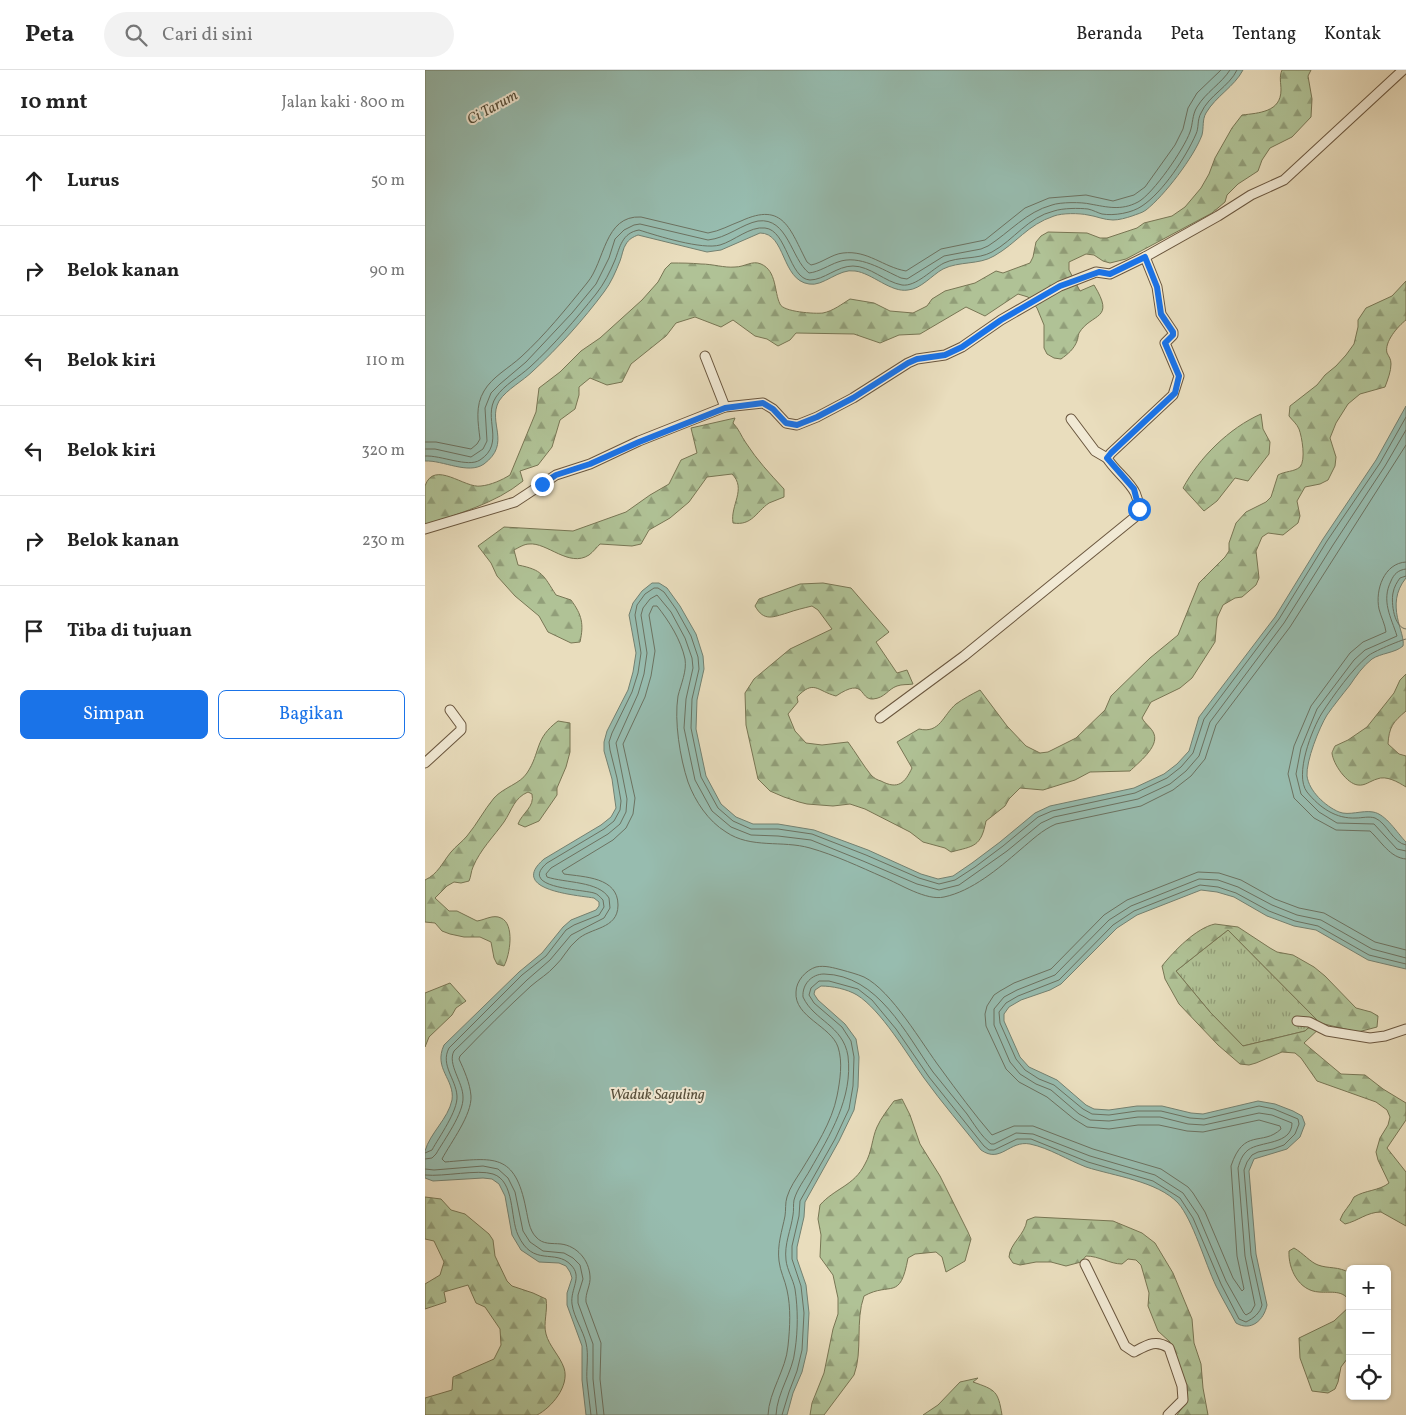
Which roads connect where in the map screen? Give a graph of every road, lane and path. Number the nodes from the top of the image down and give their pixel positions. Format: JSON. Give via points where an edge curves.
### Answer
{"nodes":[{"id":1,"x":1403,"y":70,"type":"edge"},
{"id":2,"x":1145,"y":257,"type":"junction"},
{"id":3,"x":705,"y":356,"type":"dead end"},
{"id":4,"x":725,"y":408,"type":"junction"},
{"id":5,"x":1071,"y":419,"type":"dead end"},
{"id":6,"x":1107,"y":458,"type":"junction"},
{"id":7,"x":425,"y":529,"type":"edge"},
{"id":8,"x":450,"y":710,"type":"dead end"},
{"id":9,"x":880,"y":718,"type":"dead end"},
{"id":10,"x":425,"y":763,"type":"edge"},
{"id":11,"x":1297,"y":1021,"type":"dead end"},
{"id":12,"x":1406,"y":1029,"type":"edge"},
{"id":13,"x":1085,"y":1264,"type":"dead end"},
{"id":14,"x":1168,"y":1415,"type":"edge"}],
"edges":[{"from":1,"to":2,"type":"street","via":[[1285,180],[1251,195]]},
{"from":2,"to":4,"type":"street","via":[[1110,274],[1099,272],[1060,286],[962,347],[945,355],[908,363],[853,398],[797,425],[786,423],[763,403]]},
{"from":2,"to":6,"type":"street","via":[[1157,287],[1161,314],[1173,332],[1165,343],[1179,379],[1173,395]]},
{"from":3,"to":4,"type":"street"},
{"from":4,"to":7,"type":"street","via":[[556,475],[515,502]]},
{"from":5,"to":6,"type":"street","via":[[1095,451]]},
{"from":6,"to":9,"type":"street","via":[[1134,489],[1139,509],[1135,517],[964,656]]},
{"from":8,"to":10,"type":"street","via":[[461,730]]},
{"from":11,"to":12,"type":"street","via":[[1309,1022],[1327,1031],[1370,1038]]},
{"from":13,"to":14,"type":"street","via":[[1125,1346],[1135,1352],[1159,1342],[1169,1348],[1182,1386],[1183,1400]]}]}
